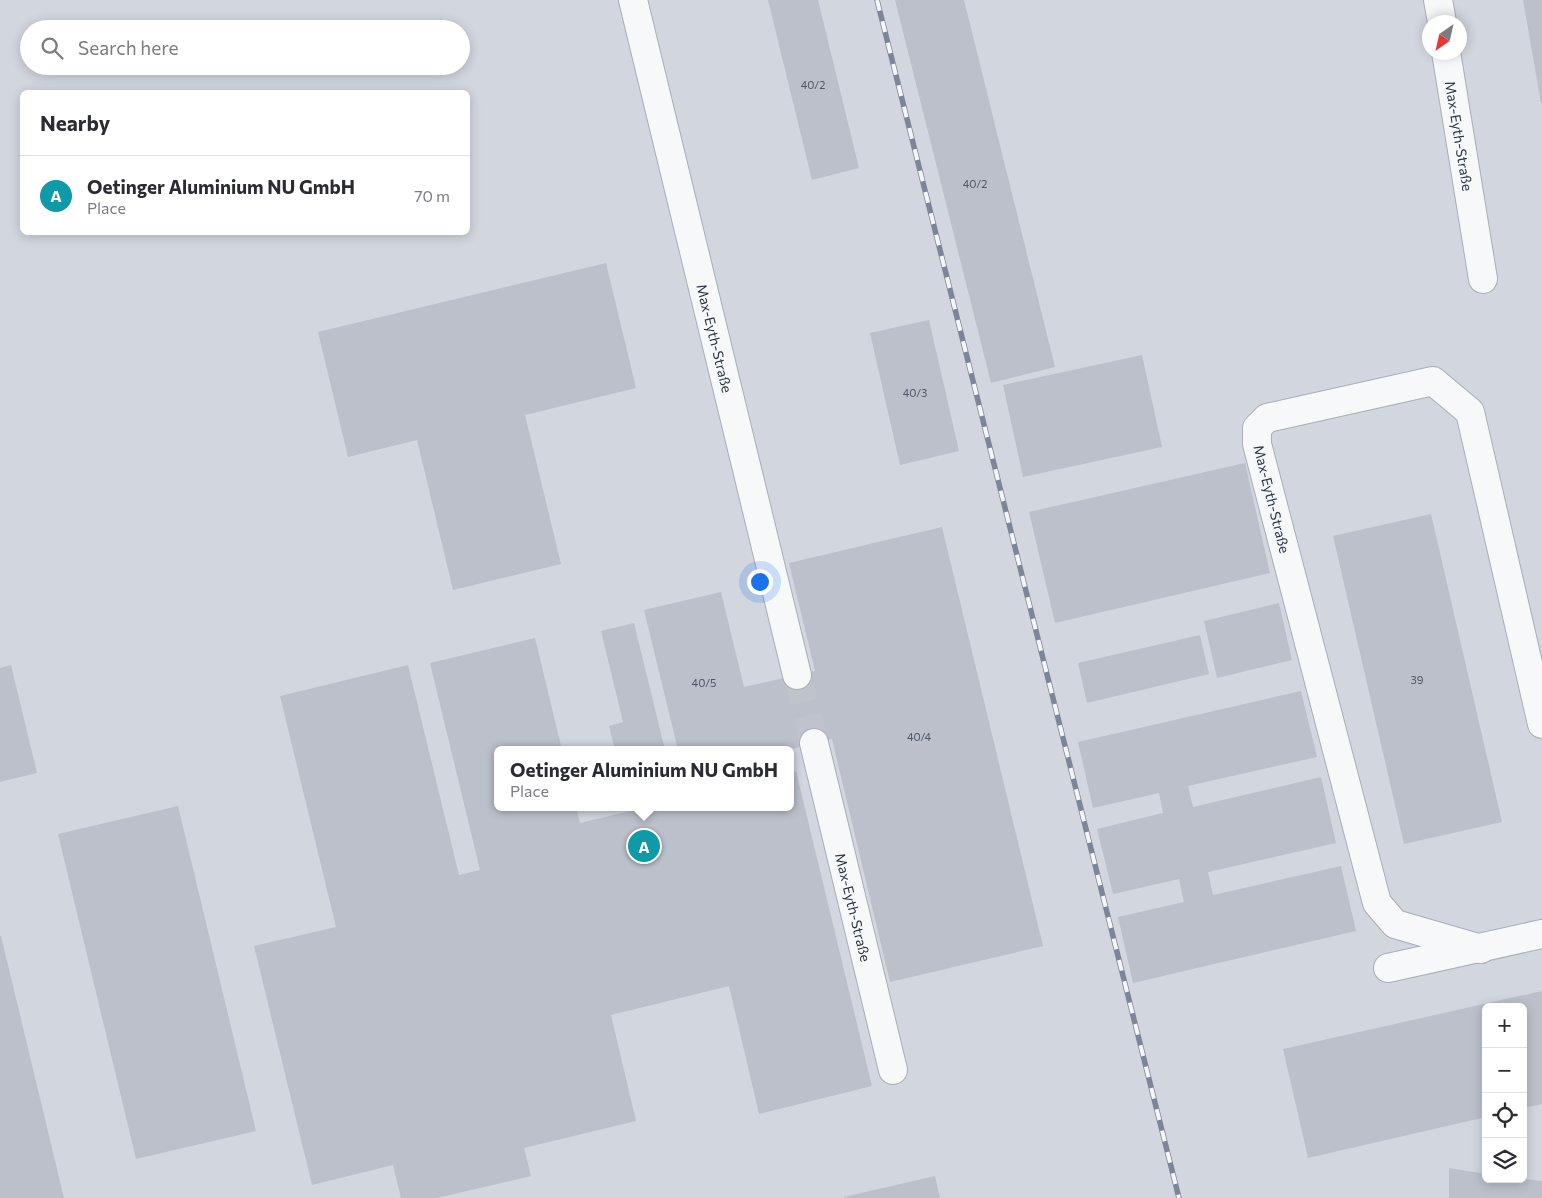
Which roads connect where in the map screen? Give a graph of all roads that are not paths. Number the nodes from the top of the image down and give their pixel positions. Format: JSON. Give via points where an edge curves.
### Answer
{"nodes":[{"id":1,"x":633,"y":0,"type":"edge"},
{"id":2,"x":1438,"y":0,"type":"edge"},
{"id":3,"x":1441,"y":15,"type":"edge"},
{"id":4,"x":1447,"y":60,"type":"edge"},
{"id":5,"x":1482,"y":279,"type":"dead end"},
{"id":6,"x":797,"y":675,"type":"tunnel mouth"},
{"id":7,"x":1542,"y":724,"type":"edge"},
{"id":8,"x":814,"y":743,"type":"tunnel mouth"},
{"id":9,"x":1542,"y":934,"type":"edge"},
{"id":10,"x":1481,"y":949,"type":"junction"},
{"id":11,"x":1388,"y":968,"type":"dead end"},
{"id":12,"x":893,"y":1070,"type":"dead end"}],
"edges":[{"from":1,"to":6,"type":"lane","name":"Max-Eyth-Straße"},
{"from":2,"to":3,"type":"lane"},
{"from":4,"to":5,"type":"lane","name":"Max-Eyth-Straße"},
{"from":7,"to":10,"type":"lane","name":"Max-Eyth-Straße","via":[[1470,412],[1433,382],[1266,418],[1257,428],[1257,444],[1377,903],[1394,924]]},
{"from":8,"to":12,"type":"lane","name":"Max-Eyth-Straße"},
{"from":9,"to":10,"type":"lane","name":"Max-Eyth-Straße"},
{"from":10,"to":11,"type":"lane","name":"Max-Eyth-Straße"}]}
